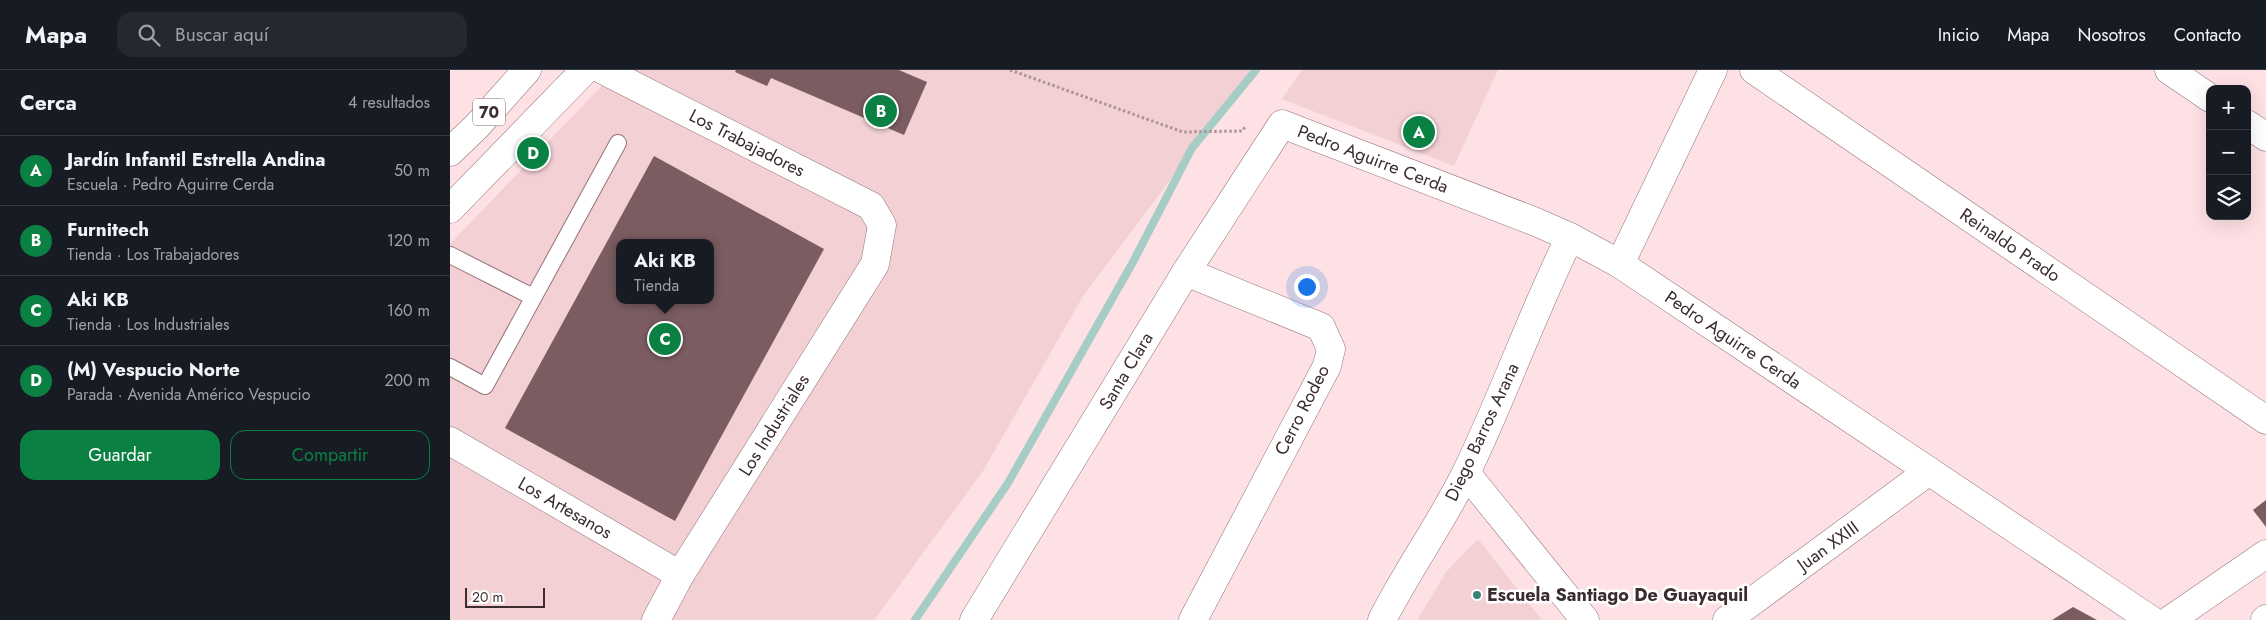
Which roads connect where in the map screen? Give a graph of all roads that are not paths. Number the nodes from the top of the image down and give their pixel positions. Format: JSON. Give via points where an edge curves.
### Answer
{"nodes":[{"id":1,"x":527,"y":70,"type":"edge"},
{"id":2,"x":585,"y":70,"type":"edge"},
{"id":3,"x":602,"y":70,"type":"edge"},
{"id":4,"x":1713,"y":70,"type":"edge"},
{"id":5,"x":1754,"y":70,"type":"edge"},
{"id":6,"x":2169,"y":70,"type":"edge"},
{"id":7,"x":2206,"y":95,"type":"edge"},
{"id":8,"x":1282,"y":124,"type":"joint"},
{"id":9,"x":2251,"y":127,"type":"edge"},
{"id":10,"x":2266,"y":136,"type":"edge"},
{"id":11,"x":618,"y":143,"type":"dead end"},
{"id":12,"x":450,"y":152,"type":"edge"},
{"id":13,"x":450,"y":209,"type":"edge"},
{"id":14,"x":882,"y":225,"type":"joint"},
{"id":15,"x":1570,"y":237,"type":"junction"},
{"id":16,"x":450,"y":255,"type":"edge"},
{"id":17,"x":1620,"y":264,"type":"junction"},
{"id":18,"x":1186,"y":272,"type":"junction"},
{"id":19,"x":533,"y":297,"type":"junction"},
{"id":20,"x":450,"y":367,"type":"edge"},
{"id":21,"x":2266,"y":420,"type":"edge"},
{"id":22,"x":450,"y":441,"type":"edge"},
{"id":23,"x":1929,"y":472,"type":"junction"},
{"id":24,"x":1466,"y":473,"type":"junction"},
{"id":25,"x":2266,"y":554,"type":"edge"},
{"id":26,"x":680,"y":575,"type":"junction"},
{"id":27,"x":656,"y":620,"type":"edge"},
{"id":28,"x":974,"y":620,"type":"edge"},
{"id":29,"x":1192,"y":620,"type":"edge"},
{"id":30,"x":1382,"y":620,"type":"edge"},
{"id":31,"x":1585,"y":620,"type":"edge"},
{"id":32,"x":1727,"y":620,"type":"edge"},
{"id":33,"x":2151,"y":620,"type":"edge"},
{"id":34,"x":2170,"y":620,"type":"edge"}],
"edges":[{"from":1,"to":12,"type":"main road","number":"70"},
{"from":2,"to":13,"type":"main road"},
{"from":3,"to":14,"type":"main road","name":"Los Trabajadores","via":[[871,206]]},
{"from":4,"to":17,"type":"main road"},
{"from":5,"to":21,"type":"main road","name":"Reinaldo Prado"},
{"from":6,"to":7,"type":"main road"},
{"from":8,"to":15,"type":"main road","name":"Pedro Aguirre Cerda"},
{"from":8,"to":18,"type":"main road","name":"Santa Clara"},
{"from":9,"to":10,"type":"main road"},
{"from":11,"to":19,"type":"lane"},
{"from":14,"to":26,"type":"main road","name":"Los Industriales","via":[[875,264]]},
{"from":15,"to":17,"type":"main road","name":"Pedro Aguirre Cerda"},
{"from":15,"to":24,"type":"main road","name":"Diego Barros Arana","via":[[1533,314],[1502,395]]},
{"from":16,"to":19,"type":"lane"},
{"from":17,"to":23,"type":"main road","name":"Pedro Aguirre Cerda"},
{"from":18,"to":28,"type":"main road","name":"Santa Clara"},
{"from":18,"to":29,"type":"main road","name":"Cerro Rodeo","via":[[1320,327],[1332,349]]},
{"from":19,"to":20,"type":"lane","via":[[485,386]]},
{"from":22,"to":26,"type":"main road","name":"Los Artesanos"},
{"from":23,"to":32,"type":"main road","name":"Juan XXIII"},
{"from":23,"to":33,"type":"main road","name":"Pedro Aguirre Cerda"},
{"from":24,"to":30,"type":"main road","name":"Diego Barros Arana"},
{"from":24,"to":31,"type":"main road"},
{"from":25,"to":34,"type":"main road"},
{"from":26,"to":27,"type":"main road","name":"Los Industriales"}]}
